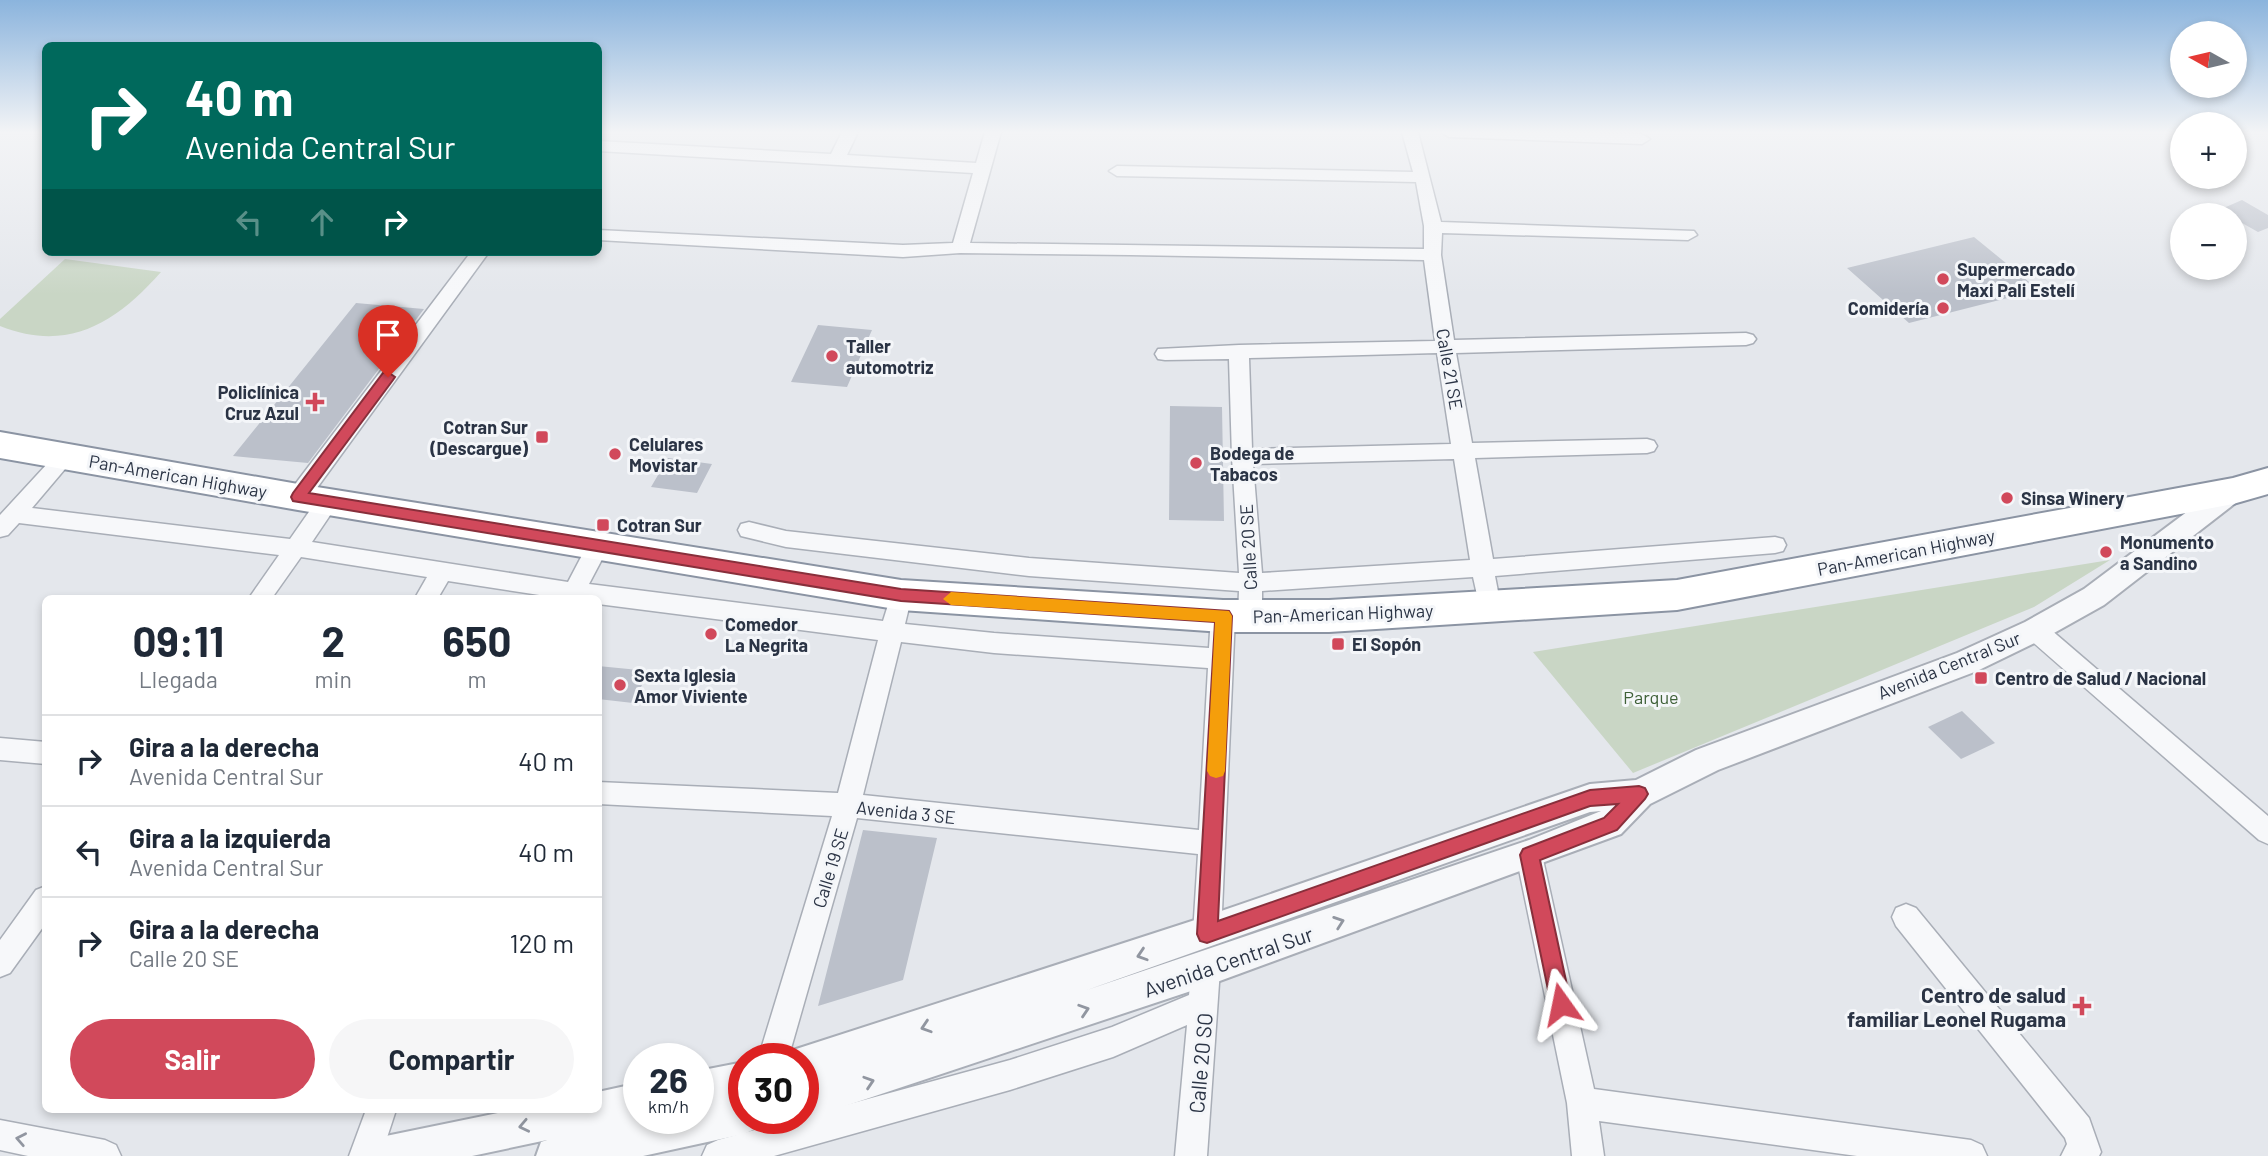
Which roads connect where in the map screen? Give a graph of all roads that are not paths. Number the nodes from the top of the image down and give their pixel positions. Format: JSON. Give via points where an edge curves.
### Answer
{"nodes":[{"id":1,"x":977,"y":186,"type":"edge"},
{"id":2,"x":1425,"y":186,"type":"edge"},
{"id":3,"x":1432,"y":227,"type":"junction"},
{"id":4,"x":602,"y":235,"type":"edge"},
{"id":5,"x":1688,"y":235,"type":"dead end"},
{"id":6,"x":960,"y":248,"type":"junction"},
{"id":7,"x":1433,"y":255,"type":"junction"},
{"id":8,"x":477,"y":256,"type":"edge"},
{"id":9,"x":1746,"y":339,"type":"dead end"},
{"id":10,"x":1445,"y":346,"type":"junction"},
{"id":11,"x":1239,"y":351,"type":"junction"},
{"id":12,"x":1165,"y":354,"type":"dead end"},
{"id":13,"x":0,"y":445,"type":"edge"},
{"id":14,"x":1647,"y":446,"type":"dead end"},
{"id":15,"x":1465,"y":449,"type":"junction"},
{"id":16,"x":66,"y":456,"type":"junction"},
{"id":17,"x":1242,"y":457,"type":"junction"},
{"id":18,"x":2251,"y":486,"type":"edge"},
{"id":19,"x":313,"y":499,"type":"junction"},
{"id":20,"x":7,"y":522,"type":"edge"},
{"id":21,"x":749,"y":530,"type":"dead end"},
{"id":22,"x":1775,"y":545,"type":"dead end"},
{"id":23,"x":598,"y":546,"type":"junction"},
{"id":24,"x":296,"y":548,"type":"junction"},
{"id":25,"x":782,"y":557,"type":"junction"},
{"id":26,"x":1483,"y":568,"type":"junction"},
{"id":27,"x":442,"y":571,"type":"junction"},
{"id":28,"x":573,"y":594,"type":"edge"},
{"id":29,"x":262,"y":595,"type":"edge"},
{"id":30,"x":428,"y":595,"type":"edge"},
{"id":31,"x":901,"y":595,"type":"junction"},
{"id":32,"x":602,"y":597,"type":"edge"},
{"id":33,"x":1241,"y":605,"type":"junction"},
{"id":34,"x":1489,"y":607,"type":"junction"},
{"id":35,"x":2035,"y":630,"type":"junction"},
{"id":36,"x":893,"y":632,"type":"junction"},
{"id":37,"x":1222,"y":659,"type":"junction"},
{"id":38,"x":0,"y":749,"type":"edge"},
{"id":39,"x":42,"y":753,"type":"edge"},
{"id":40,"x":602,"y":793,"type":"edge"},
{"id":41,"x":1639,"y":794,"type":"junction"},
{"id":42,"x":848,"y":806,"type":"junction"},
{"id":43,"x":2268,"y":832,"type":"edge"},
{"id":44,"x":1213,"y":844,"type":"junction"},
{"id":45,"x":1530,"y":855,"type":"junction"},
{"id":46,"x":1906,"y":917,"type":"dead end"},
{"id":47,"x":37,"y":923,"type":"edge"},
{"id":48,"x":1207,"y":934,"type":"junction"},
{"id":49,"x":0,"y":963,"type":"edge"},
{"id":50,"x":1205,"y":986,"type":"junction"},
{"id":51,"x":778,"y":1043,"type":"edge"},
{"id":52,"x":819,"y":1060,"type":"edge"},
{"id":53,"x":819,"y":1096,"type":"edge"},
{"id":54,"x":1582,"y":1103,"type":"junction"},
{"id":55,"x":623,"y":1105,"type":"edge"},
{"id":56,"x":602,"y":1110,"type":"edge"},
{"id":57,"x":380,"y":1113,"type":"edge"},
{"id":58,"x":586,"y":1113,"type":"edge"},
{"id":59,"x":819,"y":1118,"type":"edge"},
{"id":60,"x":749,"y":1134,"type":"edge"},
{"id":61,"x":0,"y":1135,"type":"edge"},
{"id":62,"x":95,"y":1155,"type":"edge"},
{"id":63,"x":365,"y":1156,"type":"edge"},
{"id":64,"x":380,"y":1156,"type":"edge"},
{"id":65,"x":555,"y":1156,"type":"edge"},
{"id":66,"x":718,"y":1156,"type":"edge"},
{"id":67,"x":1191,"y":1156,"type":"edge"},
{"id":68,"x":1588,"y":1156,"type":"edge"},
{"id":69,"x":1971,"y":1156,"type":"edge"},
{"id":70,"x":2077,"y":1156,"type":"edge"}],
"edges":[{"from":1,"to":6,"type":"street"},
{"from":2,"to":3,"type":"street","name":"Calle 21 SE"},
{"from":3,"to":5,"type":"street"},
{"from":3,"to":7,"type":"street","name":"Calle 21 SE"},
{"from":4,"to":6,"type":"street","via":[[903,251]]},
{"from":6,"to":7,"type":"street"},
{"from":7,"to":10,"type":"street","name":"Calle 21 SE"},
{"from":8,"to":19,"type":"street"},
{"from":9,"to":10,"type":"street"},
{"from":10,"to":11,"type":"street"},
{"from":10,"to":15,"type":"street","name":"Calle 21 SE"},
{"from":11,"to":12,"type":"street"},
{"from":11,"to":17,"type":"street","name":"Calle 20 SE"},
{"from":13,"to":16,"type":"highway","name":"Pan-American Highway"},
{"from":14,"to":15,"type":"street"},
{"from":15,"to":17,"type":"street"},
{"from":15,"to":26,"type":"street","name":"Calle 21 SE"},
{"from":16,"to":19,"type":"highway","name":"Pan-American Highway"},
{"from":16,"to":20,"type":"street"},
{"from":17,"to":33,"type":"street","name":"Calle 20 SE"},
{"from":18,"to":34,"type":"highway","name":"Pan-American Highway","via":[[1676,595]]},
{"from":18,"to":35,"type":"street","name":"Avenida Central Sur","via":[[2094,597]]},
{"from":19,"to":23,"type":"highway","name":"Pan-American Highway"},
{"from":19,"to":24,"type":"street"},
{"from":20,"to":24,"type":"street"},
{"from":21,"to":25,"type":"street"},
{"from":22,"to":26,"type":"street"},
{"from":23,"to":25,"type":"highway","name":"Pan-American Highway"},
{"from":23,"to":28,"type":"street"},
{"from":24,"to":27,"type":"street"},
{"from":24,"to":29,"type":"street"},
{"from":25,"to":31,"type":"highway","name":"Pan-American Highway"},
{"from":25,"to":33,"type":"street","via":[[1029,567]]},
{"from":26,"to":33,"type":"street"},
{"from":26,"to":34,"type":"street","name":"Calle 21 SE"},
{"from":27,"to":28,"type":"street"},
{"from":27,"to":30,"type":"street"},
{"from":31,"to":33,"type":"highway","name":"Pan-American Highway"},
{"from":31,"to":36,"type":"street","name":"Calle 19 SE"},
{"from":32,"to":36,"type":"street"},
{"from":33,"to":34,"type":"highway","name":"Pan-American Highway","via":[[1329,616]]},
{"from":33,"to":37,"type":"street","name":"Calle 20 SE"},
{"from":35,"to":41,"type":"street","name":"Avenida Central Sur","via":[[1967,662],[1707,760]]},
{"from":35,"to":43,"type":"street"},
{"from":36,"to":37,"type":"street"},
{"from":36,"to":42,"type":"street","name":"Calle 19 SE"},
{"from":37,"to":44,"type":"street","name":"Calle 20 SE"},
{"from":38,"to":39,"type":"street"},
{"from":40,"to":42,"type":"street","name":"Avenida 3 SE"},
{"from":41,"to":45,"type":"street","name":"Avenida Central Sur","via":[[1610,824]]},
{"from":41,"to":48,"type":"street","name":"Avenida Central Sur","via":[[1590,798]]},
{"from":42,"to":44,"type":"street","name":"Avenida 3 SE"},
{"from":42,"to":51,"type":"street","name":"Calle 19 SE"},
{"from":44,"to":48,"type":"street","name":"Calle 20 SE"},
{"from":50,"to":45,"type":"street","name":"Avenida Central Sur","one_way":true},
{"from":45,"to":54,"type":"street"},
{"from":46,"to":70,"type":"street","via":[[2078,1129],[2085,1152]]},
{"from":47,"to":49,"type":"street"},
{"from":48,"to":52,"type":"street","name":"Avenida Central Sur","one_way":true},
{"from":53,"to":50,"type":"street","name":"Avenida Central Sur","one_way":true},
{"from":50,"to":59,"type":"street","via":[[1113,1042],[1010,1075]]},
{"from":50,"to":67,"type":"street","name":"Calle 20 SO"},
{"from":54,"to":68,"type":"street"},
{"from":54,"to":69,"type":"street"},
{"from":55,"to":56,"type":"street","one_way":true},
{"from":57,"to":63,"type":"street"},
{"from":58,"to":64,"type":"street","one_way":true},
{"from":60,"to":65,"type":"street"},
{"from":60,"to":66,"type":"street"},
{"from":62,"to":61,"type":"street","one_way":true}]}
